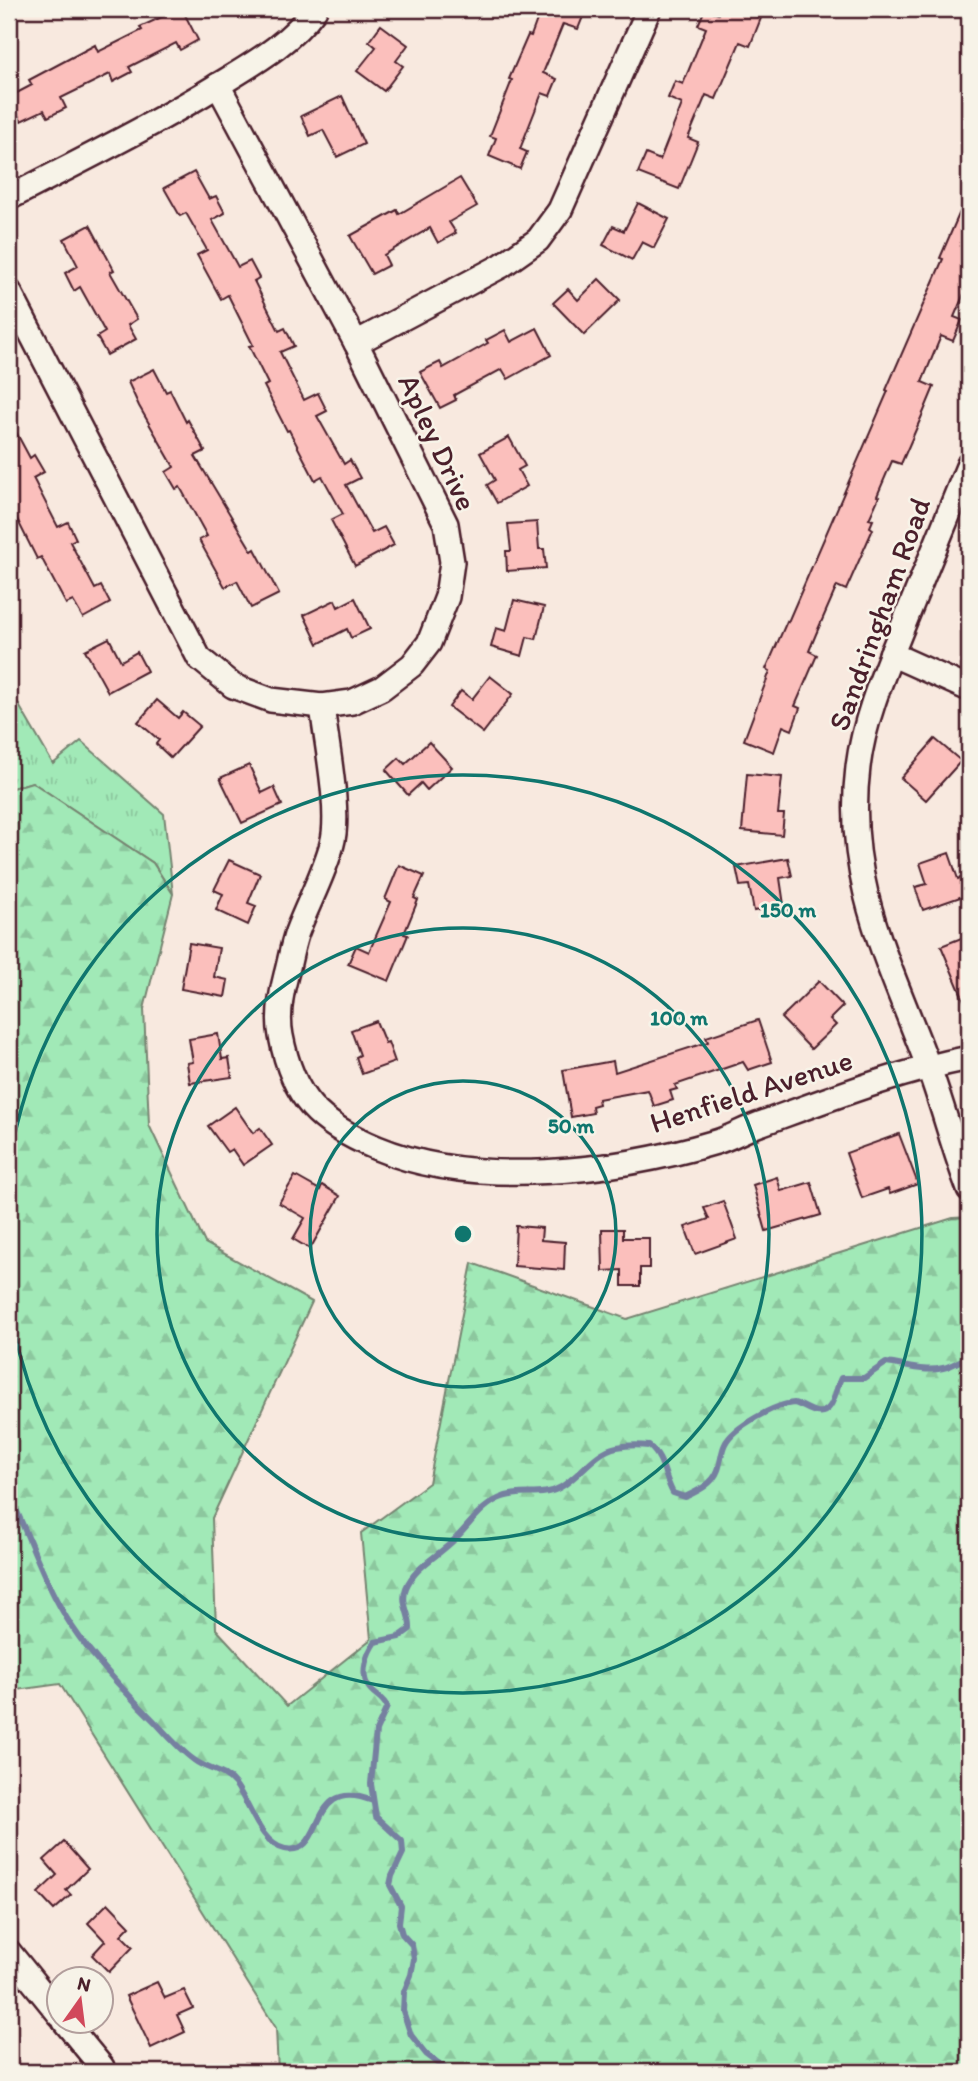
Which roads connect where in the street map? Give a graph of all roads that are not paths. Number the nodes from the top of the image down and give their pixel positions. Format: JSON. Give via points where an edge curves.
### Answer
{"nodes":[{"id":1,"x":315,"y":9,"type":"edge"},
{"id":2,"x":649,"y":9,"type":"edge"},
{"id":3,"x":218,"y":85,"type":"junction"},
{"id":4,"x":9,"y":198,"type":"edge"},
{"id":5,"x":9,"y":291,"type":"edge"},
{"id":6,"x":356,"y":343,"type":"junction"},
{"id":7,"x":969,"y":464,"type":"edge"},
{"id":8,"x":891,"y":654,"type":"junction"},
{"id":9,"x":969,"y":689,"type":"edge"},
{"id":10,"x":322,"y":706,"type":"junction"},
{"id":11,"x":969,"y":1058,"type":"edge"},
{"id":12,"x":929,"y":1066,"type":"junction"},
{"id":13,"x":969,"y":1189,"type":"edge"},
{"id":14,"x":9,"y":1952,"type":"edge"},
{"id":15,"x":46,"y":1998,"type":"edge"},
{"id":16,"x":77,"y":2036,"type":"edge"},
{"id":17,"x":103,"y":2072,"type":"edge"}],
"edges":[{"from":1,"to":3,"type":"street","via":[[301,28],[271,53]]},
{"from":2,"to":6,"type":"street","via":[[560,210],[538,240],[501,266]]},
{"from":3,"to":4,"type":"street"},
{"from":3,"to":6,"type":"street","name":"Apley Drive"},
{"from":5,"to":10,"type":"street","name":"Apley Drive","via":[[199,658],[233,687],[271,700]]},
{"from":6,"to":10,"type":"street","name":"Apley Drive","via":[[446,524],[452,562],[447,597],[429,643],[412,665],[382,688],[352,702]]},
{"from":7,"to":8,"type":"street","name":"Sandringham Road"},
{"from":8,"to":9,"type":"street"},
{"from":8,"to":12,"type":"street","name":"Sandringham Road","via":[[858,766],[854,814],[858,859],[875,930]]},
{"from":10,"to":12,"type":"street","name":"Henfield Avenue","via":[[335,823],[332,844],[296,935],[281,998],[280,1035],[297,1086],[315,1112],[348,1136],[399,1157],[458,1168],[520,1174],[569,1171],[718,1141]]},
{"from":11,"to":12,"type":"street","name":"Henfield Avenue"},
{"from":12,"to":13,"type":"street","name":"Sandringham Road"},
{"from":14,"to":15,"type":"street"},
{"from":16,"to":17,"type":"street"}]}
